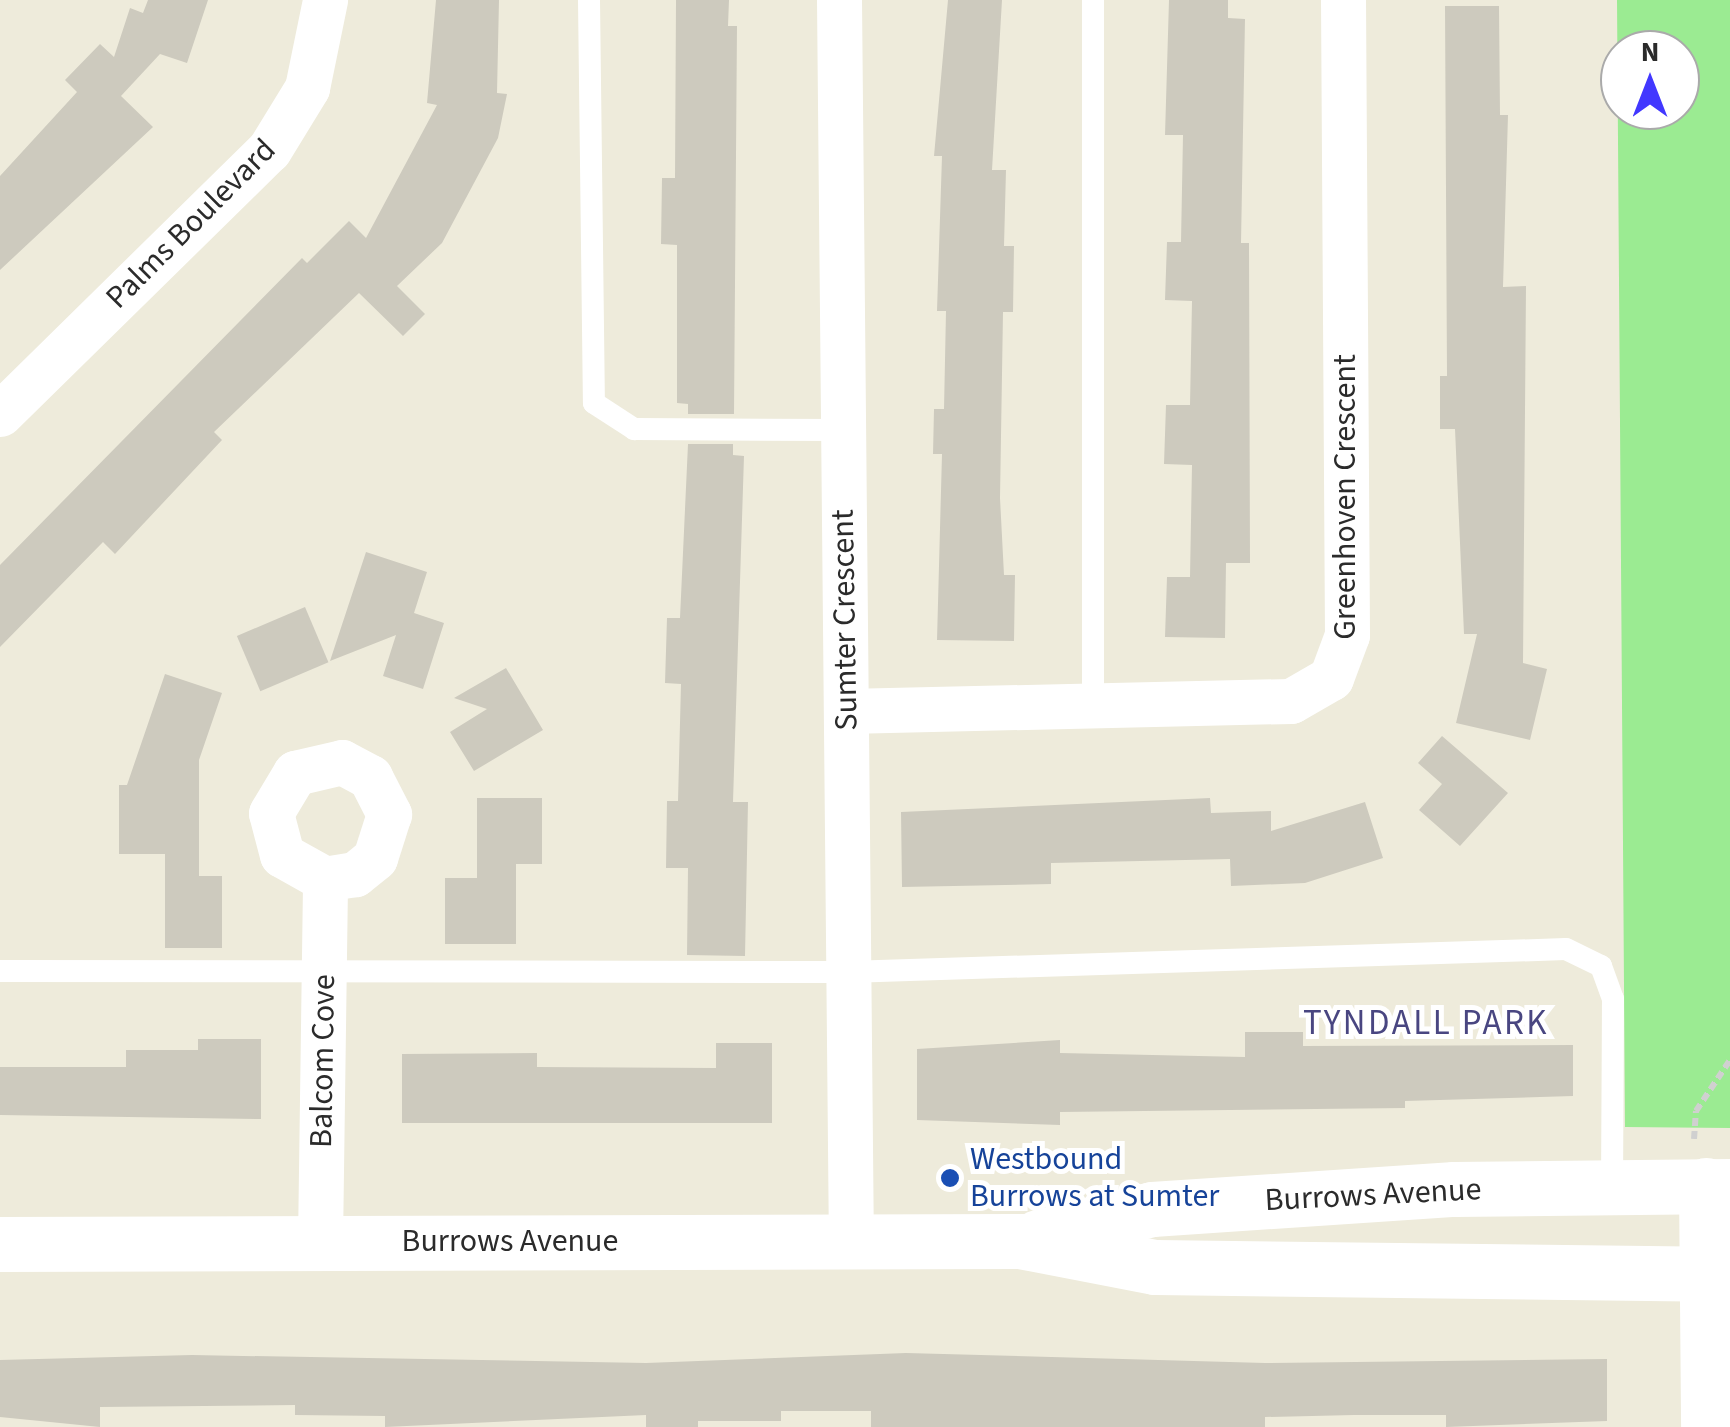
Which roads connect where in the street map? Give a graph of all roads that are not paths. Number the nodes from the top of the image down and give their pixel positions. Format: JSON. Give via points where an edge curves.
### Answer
{"nodes":[{"id":1,"x":325,"y":0,"type":"edge"},
{"id":2,"x":589,"y":0,"type":"edge"},
{"id":3,"x":839,"y":0,"type":"edge"},
{"id":4,"x":1093,"y":0,"type":"edge"},
{"id":5,"x":1343,"y":0,"type":"edge"},
{"id":6,"x":4,"y":403,"type":"edge"},
{"id":7,"x":843,"y":430,"type":"junction"},
{"id":8,"x":1093,"y":703,"type":"junction"},
{"id":9,"x":846,"y":711,"type":"junction"},
{"id":10,"x":325,"y":879,"type":"dead end"},
{"id":11,"x":0,"y":971,"type":"edge"},
{"id":12,"x":324,"y":971,"type":"junction"},
{"id":13,"x":848,"y":972,"type":"junction"},
{"id":14,"x":1612,"y":1184,"type":"junction"},
{"id":15,"x":1718,"y":1186,"type":"edge"},
{"id":16,"x":851,"y":1240,"type":"junction"},
{"id":17,"x":1020,"y":1241,"type":"junction"},
{"id":18,"x":320,"y":1242,"type":"junction"},
{"id":19,"x":0,"y":1244,"type":"edge"},
{"id":20,"x":1719,"y":1274,"type":"edge"},
{"id":21,"x":1708,"y":1427,"type":"edge"}],
"edges":[{"from":1,"to":6,"type":"street","name":"Palms Boulevard","via":[[307,88],[269,150]]},
{"from":2,"to":7,"type":"lane","via":[[594,404],[634,429]]},
{"from":3,"to":7,"type":"street","name":"Sumter Crescent"},
{"from":4,"to":8,"type":"lane"},
{"from":5,"to":8,"type":"street","name":"Greenhoven Crescent","via":[[1344,660],[1316,690],[1291,701]]},
{"from":7,"to":9,"type":"street","name":"Sumter Crescent"},
{"from":8,"to":9,"type":"street","name":"Greenhoven Crescent"},
{"from":9,"to":13,"type":"street","name":"Sumter Crescent"},
{"from":10,"to":12,"type":"street","name":"Balcom Cove"},
{"from":11,"to":12,"type":"lane"},
{"from":12,"to":13,"type":"lane"},
{"from":12,"to":18,"type":"street","name":"Balcom Cove"},
{"from":13,"to":14,"type":"lane","via":[[1566,949],[1601,966],[1613,999]]},
{"from":13,"to":16,"type":"street","name":"Sumter Crescent"},
{"from":14,"to":15,"type":"street","name":"Burrows Avenue"},
{"from":14,"to":17,"type":"street","name":"Burrows Avenue","via":[[1152,1209]]},
{"from":15,"to":20,"type":"street"},
{"from":16,"to":17,"type":"street","name":"Burrows Avenue"},
{"from":16,"to":18,"type":"street","name":"Burrows Avenue"},
{"from":17,"to":20,"type":"street","name":"Burrows Avenue","via":[[1155,1267]]},
{"from":18,"to":19,"type":"street","name":"Burrows Avenue"},
{"from":20,"to":21,"type":"street"}]}
